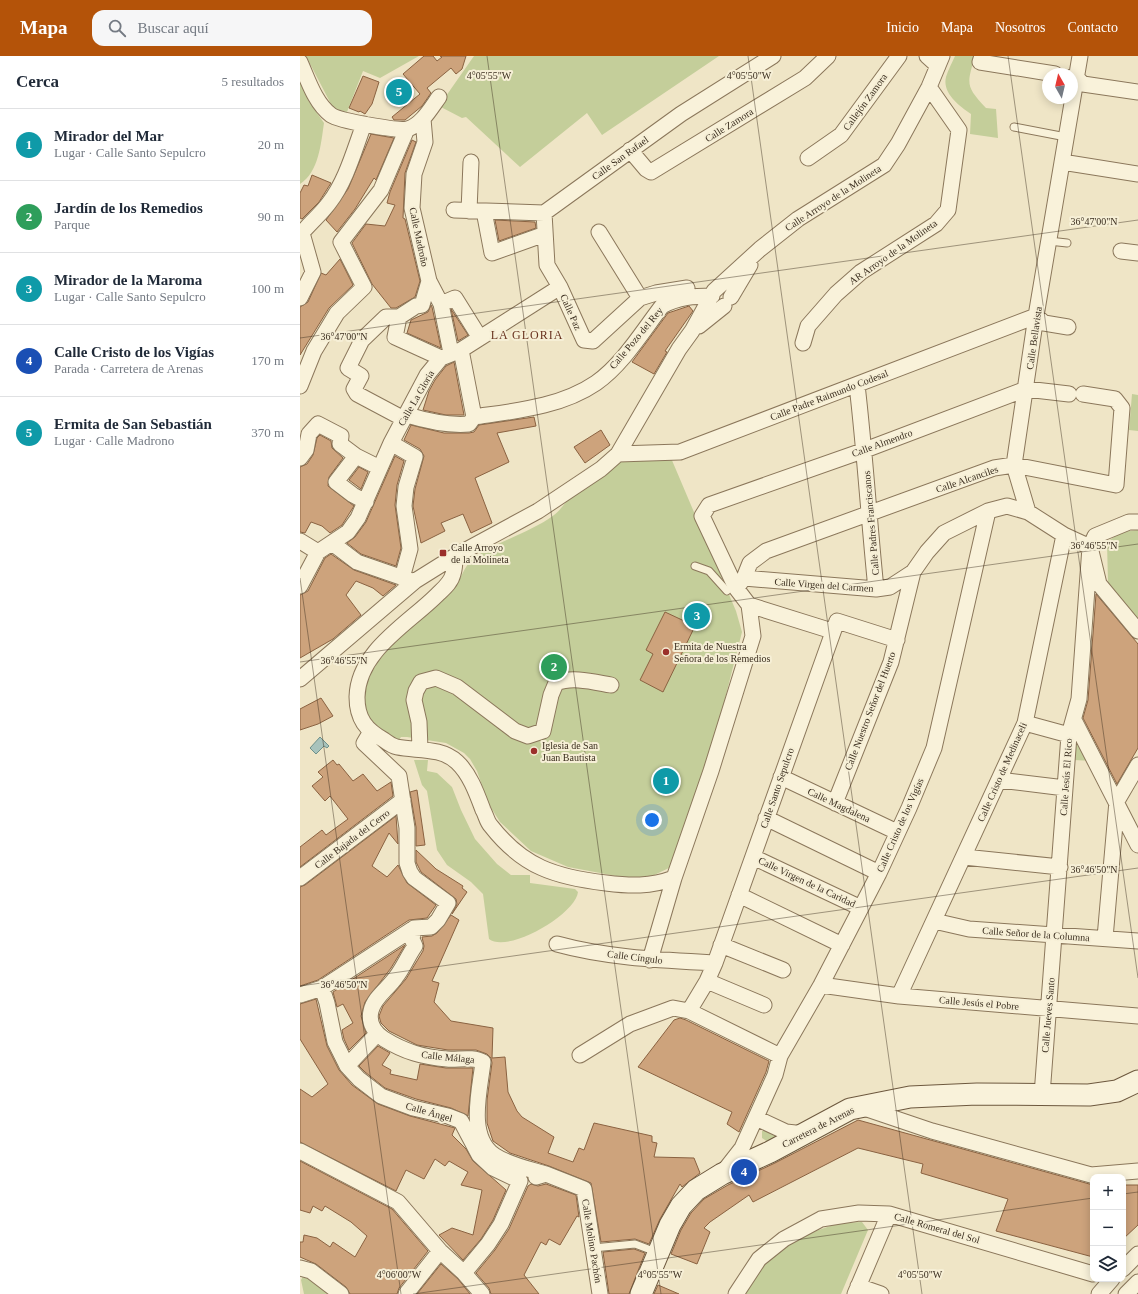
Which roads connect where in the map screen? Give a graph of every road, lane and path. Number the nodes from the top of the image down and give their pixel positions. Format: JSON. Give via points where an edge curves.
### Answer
{"nodes":[{"id":1,"x":773,"y":56,"type":"edge"},
{"id":2,"x":828,"y":56,"type":"edge"},
{"id":3,"x":899,"y":56,"type":"edge"},
{"id":4,"x":982,"y":56,"type":"edge"},
{"id":5,"x":1080,"y":56,"type":"edge"},
{"id":6,"x":936,"y":59,"type":"edge"},
{"id":7,"x":300,"y":62,"type":"edge"},
{"id":8,"x":1077,"y":68,"type":"edge"},
{"id":9,"x":1042,"y":72,"type":"edge"},
{"id":10,"x":1078,"y":80,"type":"edge"},
{"id":11,"x":928,"y":87,"type":"junction"},
{"id":12,"x":1138,"y":92,"type":"edge"},
{"id":13,"x":439,"y":97,"type":"dead end"},
{"id":14,"x":1070,"y":104,"type":"edge"},
{"id":15,"x":423,"y":119,"type":"junction"},
{"id":16,"x":364,"y":124,"type":"junction"},
{"id":17,"x":1014,"y":128,"type":"dead end"},
{"id":18,"x":406,"y":129,"type":"junction"},
{"id":19,"x":1066,"y":137,"type":"junction"},
{"id":20,"x":630,"y":150,"type":"junction"},
{"id":21,"x":808,"y":158,"type":"dead end"},
{"id":22,"x":471,"y":162,"type":"dead end"},
{"id":23,"x":1062,"y":162,"type":"junction"},
{"id":24,"x":1138,"y":174,"type":"edge"},
{"id":25,"x":454,"y":210,"type":"dead end"},
{"id":26,"x":469,"y":211,"type":"junction"},
{"id":27,"x":484,"y":212,"type":"junction"},
{"id":28,"x":544,"y":213,"type":"junction"},
{"id":29,"x":599,"y":232,"type":"dead end"},
{"id":30,"x":301,"y":234,"type":"edge"},
{"id":31,"x":545,"y":234,"type":"junction"},
{"id":32,"x":1049,"y":241,"type":"junction"},
{"id":33,"x":1067,"y":243,"type":"dead end"},
{"id":34,"x":760,"y":249,"type":"junction"},
{"id":35,"x":1121,"y":251,"type":"dead end"},
{"id":36,"x":1138,"y":253,"type":"edge"},
{"id":37,"x":429,"y":281,"type":"junction"},
{"id":38,"x":560,"y":287,"type":"junction"},
{"id":39,"x":715,"y":291,"type":"junction"},
{"id":40,"x":300,"y":298,"type":"edge"},
{"id":41,"x":640,"y":298,"type":"junction"},
{"id":42,"x":728,"y":301,"type":"junction"},
{"id":43,"x":440,"y":304,"type":"junction"},
{"id":44,"x":1036,"y":316,"type":"junction"},
{"id":45,"x":399,"y":317,"type":"junction"},
{"id":46,"x":1068,"y":326,"type":"dead end"},
{"id":47,"x":692,"y":332,"type":"junction"},
{"id":48,"x":480,"y":338,"type":"junction"},
{"id":49,"x":803,"y":343,"type":"dead end"},
{"id":50,"x":451,"y":354,"type":"junction"},
{"id":51,"x":857,"y":385,"type":"junction"},
{"id":52,"x":300,"y":386,"type":"edge"},
{"id":53,"x":1026,"y":389,"type":"junction"},
{"id":54,"x":1076,"y":394,"type":"joint"},
{"id":55,"x":405,"y":417,"type":"junction"},
{"id":56,"x":474,"y":417,"type":"junction"},
{"id":57,"x":304,"y":434,"type":"edge"},
{"id":58,"x":391,"y":443,"type":"junction"},
{"id":59,"x":865,"y":450,"type":"junction"},
{"id":60,"x":618,"y":454,"type":"junction"},
{"id":61,"x":356,"y":456,"type":"junction"},
{"id":62,"x":300,"y":458,"type":"edge"},
{"id":63,"x":1014,"y":465,"type":"junction"},
{"id":64,"x":380,"y":468,"type":"junction"},
{"id":65,"x":366,"y":502,"type":"junction"},
{"id":66,"x":988,"y":511,"type":"junction"},
{"id":67,"x":1028,"y":512,"type":"junction"},
{"id":68,"x":868,"y":514,"type":"junction"},
{"id":69,"x":1138,"y":522,"type":"edge"},
{"id":70,"x":1064,"y":535,"type":"junction"},
{"id":71,"x":300,"y":541,"type":"edge"},
{"id":72,"x":332,"y":543,"type":"junction"},
{"id":73,"x":1090,"y":547,"type":"junction"},
{"id":74,"x":318,"y":552,"type":"junction"},
{"id":75,"x":454,"y":556,"type":"junction"},
{"id":76,"x":695,"y":566,"type":"dead end"},
{"id":77,"x":913,"y":572,"type":"junction"},
{"id":78,"x":409,"y":580,"type":"junction"},
{"id":79,"x":300,"y":586,"type":"edge"},
{"id":80,"x":736,"y":586,"type":"junction"},
{"id":81,"x":876,"y":589,"type":"junction"},
{"id":82,"x":748,"y":605,"type":"junction"},
{"id":83,"x":832,"y":631,"type":"junction"},
{"id":84,"x":1138,"y":631,"type":"edge"},
{"id":85,"x":897,"y":640,"type":"junction"},
{"id":86,"x":300,"y":679,"type":"edge"},
{"id":87,"x":611,"y":685,"type":"dead end"},
{"id":88,"x":1074,"y":720,"type":"junction"},
{"id":89,"x":1025,"y":723,"type":"junction"},
{"id":90,"x":370,"y":733,"type":"junction"},
{"id":91,"x":1068,"y":735,"type":"junction"},
{"id":92,"x":420,"y":749,"type":"junction"},
{"id":93,"x":1138,"y":765,"type":"edge"},
{"id":94,"x":781,"y":777,"type":"junction"},
{"id":95,"x":999,"y":780,"type":"junction"},
{"id":96,"x":1065,"y":788,"type":"junction"},
{"id":97,"x":403,"y":800,"type":"junction"},
{"id":98,"x":1117,"y":800,"type":"junction"},
{"id":99,"x":835,"y":803,"type":"junction"},
{"id":100,"x":766,"y":818,"type":"junction"},
{"id":101,"x":897,"y":832,"type":"junction"},
{"id":102,"x":1138,"y":844,"type":"edge"},
{"id":103,"x":753,"y":856,"type":"junction"},
{"id":104,"x":964,"y":857,"type":"junction"},
{"id":105,"x":1060,"y":866,"type":"junction"},
{"id":106,"x":879,"y":873,"type":"junction"},
{"id":107,"x":300,"y":878,"type":"edge"},
{"id":108,"x":674,"y":878,"type":"junction"},
{"id":109,"x":739,"y":895,"type":"junction"},
{"id":110,"x":861,"y":908,"type":"junction"},
{"id":111,"x":934,"y":921,"type":"junction"},
{"id":112,"x":414,"y":928,"type":"junction"},
{"id":113,"x":1055,"y":936,"type":"junction"},
{"id":114,"x":1105,"y":938,"type":"junction"},
{"id":115,"x":1138,"y":941,"type":"edge"},
{"id":116,"x":557,"y":944,"type":"dead end"},
{"id":117,"x":721,"y":945,"type":"junction"},
{"id":118,"x":842,"y":945,"type":"junction"},
{"id":119,"x":650,"y":960,"type":"junction"},
{"id":120,"x":715,"y":963,"type":"junction"},
{"id":121,"x":783,"y":970,"type":"dead end"},
{"id":122,"x":707,"y":981,"type":"junction"},
{"id":123,"x":821,"y":986,"type":"junction"},
{"id":124,"x":322,"y":988,"type":"junction"},
{"id":125,"x":300,"y":995,"type":"edge"},
{"id":126,"x":899,"y":996,"type":"junction"},
{"id":127,"x":764,"y":1005,"type":"dead end"},
{"id":128,"x":1048,"y":1009,"type":"junction"},
{"id":129,"x":689,"y":1012,"type":"junction"},
{"id":130,"x":1138,"y":1016,"type":"edge"},
{"id":131,"x":377,"y":1034,"type":"junction"},
{"id":132,"x":580,"y":1055,"type":"dead end"},
{"id":133,"x":780,"y":1056,"type":"junction"},
{"id":134,"x":347,"y":1066,"type":"junction"},
{"id":135,"x":1138,"y":1081,"type":"edge"},
{"id":136,"x":1042,"y":1095,"type":"junction"},
{"id":137,"x":858,"y":1106,"type":"junction"},
{"id":138,"x":756,"y":1118,"type":"junction"},
{"id":139,"x":805,"y":1134,"type":"junction"},
{"id":140,"x":748,"y":1136,"type":"junction"},
{"id":141,"x":300,"y":1151,"type":"edge"},
{"id":142,"x":770,"y":1152,"type":"junction"},
{"id":143,"x":1138,"y":1171,"type":"edge"},
{"id":144,"x":546,"y":1174,"type":"junction"},
{"id":145,"x":722,"y":1174,"type":"junction"},
{"id":146,"x":520,"y":1181,"type":"junction"},
{"id":147,"x":889,"y":1214,"type":"junction"},
{"id":148,"x":593,"y":1248,"type":"junction"},
{"id":149,"x":440,"y":1251,"type":"junction"},
{"id":150,"x":658,"y":1253,"type":"junction"},
{"id":151,"x":1138,"y":1254,"type":"edge"},
{"id":152,"x":1126,"y":1266,"type":"edge"},
{"id":153,"x":300,"y":1268,"type":"edge"},
{"id":154,"x":464,"y":1273,"type":"junction"},
{"id":155,"x":1090,"y":1273,"type":"edge"},
{"id":156,"x":1109,"y":1282,"type":"edge"},
{"id":157,"x":1138,"y":1282,"type":"edge"},
{"id":158,"x":856,"y":1290,"type":"edge"},
{"id":159,"x":341,"y":1294,"type":"edge"},
{"id":160,"x":406,"y":1294,"type":"edge"},
{"id":161,"x":482,"y":1294,"type":"edge"},
{"id":162,"x":600,"y":1294,"type":"edge"},
{"id":163,"x":641,"y":1294,"type":"edge"},
{"id":164,"x":736,"y":1294,"type":"edge"},
{"id":165,"x":881,"y":1294,"type":"edge"},
{"id":166,"x":1099,"y":1294,"type":"edge"},
{"id":167,"x":1126,"y":1294,"type":"edge"}],
"edges":[{"from":1,"to":20,"type":"street","name":"Calle San Rafael","via":[[681,114]]},
{"from":2,"to":20,"type":"street","name":"Calle Zamora","via":[[805,78],[651,172]]},
{"from":3,"to":21,"type":"street","name":"Callejón Zamora","via":[[841,135]]},
{"from":4,"to":9,"type":"street","via":[[980,62]]},
{"from":5,"to":8,"type":"street","name":"Calle Bellavista"},
{"from":6,"to":11,"type":"street","name":"Calle Arroyo de la Molineta"},
{"from":7,"to":16,"type":"street","via":[[321,104],[332,115],[348,122]]},
{"from":10,"to":12,"type":"street","via":[[1083,84]]},
{"from":11,"to":34,"type":"street","name":"Calle Arroyo de la Molineta","via":[[884,165],[798,219]]},
{"from":11,"to":49,"type":"street","name":"AR Arroyo de la Molineta","via":[[959,130],[948,210],[936,224],[861,272],[836,294],[808,326]]},
{"from":13,"to":15,"type":"street"},
{"from":14,"to":19,"type":"street","name":"Calle Bellavista"},
{"from":15,"to":18,"type":"street"},
{"from":15,"to":37,"type":"street","name":"Calle Madroño","via":[[426,142],[414,174],[412,208]]},
{"from":16,"to":18,"type":"street"},
{"from":16,"to":30,"type":"street","via":[[337,191],[312,224]]},
{"from":17,"to":19,"type":"lane"},
{"from":18,"to":52,"type":"street","via":[[381,190],[341,242],[364,287],[338,313],[314,351]]},
{"from":19,"to":23,"type":"street","name":"Calle Bellavista"},
{"from":20,"to":28,"type":"street","name":"Calle San Rafael"},
{"from":22,"to":26,"type":"street"},
{"from":23,"to":24,"type":"street"},
{"from":23,"to":32,"type":"street","name":"Calle Bellavista"},
{"from":25,"to":26,"type":"street"},
{"from":26,"to":27,"type":"street"},
{"from":27,"to":28,"type":"street"},
{"from":27,"to":31,"type":"street","via":[[492,253]]},
{"from":28,"to":31,"type":"street","name":"Calle Paz"},
{"from":29,"to":41,"type":"street"},
{"from":30,"to":40,"type":"street","via":[[313,272]]},
{"from":31,"to":38,"type":"street","name":"Calle Paz","via":[[547,265]]},
{"from":32,"to":33,"type":"lane"},
{"from":32,"to":44,"type":"street","name":"Calle Bellavista"},
{"from":34,"to":39,"type":"street","name":"Calle Arroyo de la Molineta"},
{"from":34,"to":42,"type":"street","name":"Calle Arroyo de la Molineta"},
{"from":35,"to":36,"type":"street"},
{"from":37,"to":43,"type":"street","name":"Calle Madroño"},
{"from":37,"to":45,"type":"street","via":[[422,305]]},
{"from":38,"to":41,"type":"street","name":"Calle Paz","via":[[584,340],[593,341]]},
{"from":38,"to":48,"type":"street","name":"Calle La Gloria"},
{"from":39,"to":41,"type":"street","name":"Calle Paz","via":[[707,287],[696,287]]},
{"from":39,"to":42,"type":"street","via":[[714,302],[718,305]]},
{"from":39,"to":47,"type":"street","name":"Calle Arroyo de la Molineta"},
{"from":39,"to":56,"type":"street","name":"Calle Pozo del Rey","via":[[671,301],[662,306],[619,362],[596,383],[559,402],[515,412]]},
{"from":42,"to":47,"type":"street","name":"Calle Arroyo de la Molineta"},
{"from":43,"to":48,"type":"street","via":[[456,298]]},
{"from":43,"to":50,"type":"street","name":"Calle Madroño"},
{"from":44,"to":46,"type":"street","via":[[1044,323]]},
{"from":44,"to":51,"type":"street","name":"Calle Padre Raimundo Codesal"},
{"from":44,"to":53,"type":"street","name":"Calle Bellavista"},
{"from":45,"to":50,"type":"street","via":[[395,337]]},
{"from":45,"to":55,"type":"street","name":"Calle Pozo del Rey","via":[[386,317],[362,340],[348,368],[361,376],[354,389],[357,394]]},
{"from":47,"to":60,"type":"street","name":"Calle Arroyo de la Molineta","via":[[679,349]]},
{"from":48,"to":50,"type":"street","name":"Calle La Gloria"},
{"from":50,"to":55,"type":"street","name":"Calle La Gloria","via":[[427,375]]},
{"from":50,"to":56,"type":"street","name":"Calle Madroño"},
{"from":51,"to":59,"type":"street","name":"Calle Padres Franciscanos"},
{"from":51,"to":60,"type":"street","name":"Calle Padre Raimundo Codesal","via":[[680,452]]},
{"from":53,"to":54,"type":"street","name":"Calle Almendro"},
{"from":53,"to":59,"type":"street","name":"Calle Almendro"},
{"from":53,"to":63,"type":"street","name":"Calle Bellavista"},
{"from":54,"to":63,"type":"street","name":"Calle Alcanciles","via":[[1115,399],[1122,408],[1116,485]]},
{"from":55,"to":56,"type":"street","name":"Calle Pozo del Rey","via":[[457,425],[469,424]]},
{"from":55,"to":58,"type":"street","name":"Calle La Gloria"},
{"from":57,"to":61,"type":"street","via":[[318,424],[341,436],[340,444]]},
{"from":57,"to":62,"type":"street","via":[[306,450]]},
{"from":58,"to":64,"type":"street","name":"Calle La Gloria"},
{"from":58,"to":78,"type":"street","via":[[415,457],[406,487],[404,506],[410,549]]},
{"from":59,"to":68,"type":"street","name":"Calle Padres Franciscanos"},
{"from":59,"to":80,"type":"street","name":"Calle Almendro","via":[[709,504],[702,516]]},
{"from":60,"to":75,"type":"street","name":"Calle Arroyo de la Molineta","via":[[601,469],[538,511]]},
{"from":61,"to":64,"type":"street"},
{"from":61,"to":65,"type":"street","via":[[336,482]]},
{"from":63,"to":67,"type":"street","name":"Calle Bellavista"},
{"from":63,"to":68,"type":"street","name":"Calle Alcanciles","via":[[994,468]]},
{"from":64,"to":65,"type":"street","name":"Calle La Gloria"},
{"from":65,"to":72,"type":"street","name":"Calle La Gloria","via":[[348,532]]},
{"from":66,"to":67,"type":"street","name":"Calle Virgen del Carmen","via":[[1006,506]]},
{"from":66,"to":77,"type":"street","name":"Calle Virgen del Carmen","via":[[944,533]]},
{"from":66,"to":101,"type":"street","name":"Calle Cristo de los Vigías","via":[[934,748]]},
{"from":67,"to":70,"type":"street","name":"Calle Virgen del Carmen"},
{"from":68,"to":80,"type":"street","name":"Calle Alcanciles","via":[[766,551],[750,563]]},
{"from":68,"to":81,"type":"street","name":"Calle Padres Franciscanos"},
{"from":69,"to":73,"type":"street","via":[[1129,522],[1095,536]]},
{"from":70,"to":73,"type":"street","name":"Calle Virgen del Carmen"},
{"from":70,"to":89,"type":"street","name":"Calle Cristo de Medinaceli"},
{"from":71,"to":74,"type":"street"},
{"from":72,"to":74,"type":"street","name":"Calle La Gloria"},
{"from":72,"to":78,"type":"street","via":[[357,562]]},
{"from":73,"to":84,"type":"street","via":[[1099,584]]},
{"from":73,"to":88,"type":"street","name":"Calle Jesús El Rico","via":[[1079,699]]},
{"from":74,"to":79,"type":"street"},
{"from":75,"to":78,"type":"street","name":"Calle Arroyo de la Molineta"},
{"from":75,"to":90,"type":"street","via":[[455,566],[449,582],[383,643],[364,670],[357,696],[358,707]]},
{"from":76,"to":80,"type":"lane"},
{"from":77,"to":81,"type":"street","name":"Calle Virgen del Carmen","via":[[890,587]]},
{"from":77,"to":85,"type":"street","name":"Calle Nuestro Señor del Huerto"},
{"from":78,"to":86,"type":"street","name":"Calle Arroyo de la Molineta"},
{"from":80,"to":81,"type":"street","name":"Calle Virgen del Carmen"},
{"from":80,"to":82,"type":"street"},
{"from":82,"to":83,"type":"street"},
{"from":82,"to":108,"type":"street","via":[[753,636]]},
{"from":83,"to":85,"type":"street","via":[[837,621]]},
{"from":83,"to":94,"type":"street","name":"Calle Santo Sepulcro"},
{"from":85,"to":99,"type":"street","name":"Calle Nuestro Señor del Huerto","via":[[891,662]]},
{"from":87,"to":92,"type":"street","via":[[589,681],[556,683],[542,731],[528,736],[516,731],[457,687],[436,678],[428,679],[421,682],[414,700],[419,722]]},
{"from":88,"to":91,"type":"street","name":"Calle Jesús El Rico"},
{"from":88,"to":98,"type":"street"},
{"from":89,"to":91,"type":"street"},
{"from":89,"to":95,"type":"street","name":"Calle Cristo de Medinaceli"},
{"from":90,"to":92,"type":"street","via":[[395,747]]},
{"from":90,"to":97,"type":"street","via":[[364,743],[399,776]]},
{"from":91,"to":96,"type":"street","name":"Calle Jesús El Rico"},
{"from":92,"to":108,"type":"street","via":[[439,752],[457,762],[473,785],[490,825],[517,854],[536,866],[557,875],[634,886],[652,885]]},
{"from":93,"to":98,"type":"street"},
{"from":94,"to":99,"type":"street","name":"Calle Magdalena"},
{"from":94,"to":100,"type":"street","name":"Calle Santo Sepulcro"},
{"from":95,"to":96,"type":"street"},
{"from":95,"to":104,"type":"street","name":"Calle Cristo de Medinaceli"},
{"from":96,"to":105,"type":"street","name":"Calle Jesús El Rico"},
{"from":97,"to":107,"type":"street","name":"Calle Bajada del Cerro"},
{"from":97,"to":112,"type":"street","via":[[407,828],[407,863],[410,872],[414,878],[448,903],[431,927]]},
{"from":98,"to":102,"type":"street"},
{"from":98,"to":114,"type":"street"},
{"from":99,"to":101,"type":"street","name":"Calle Magdalena"},
{"from":100,"to":103,"type":"street","name":"Calle Santo Sepulcro"},
{"from":100,"to":106,"type":"street"},
{"from":101,"to":106,"type":"street","name":"Calle Cristo de los Vigías"},
{"from":103,"to":109,"type":"street","name":"Calle Santo Sepulcro"},
{"from":103,"to":110,"type":"street","name":"Calle Virgen de la Caridad"},
{"from":104,"to":105,"type":"street"},
{"from":104,"to":111,"type":"street","name":"Calle Cristo de Medinaceli"},
{"from":105,"to":113,"type":"street","name":"Calle Jesús El Rico"},
{"from":106,"to":110,"type":"street","name":"Calle Cristo de los Vigías"},
{"from":108,"to":119,"type":"street"},
{"from":109,"to":117,"type":"street","name":"Calle Santo Sepulcro"},
{"from":109,"to":118,"type":"street"},
{"from":110,"to":118,"type":"street","name":"Calle Cristo de los Vigías"},
{"from":111,"to":113,"type":"street","name":"Calle Señor de la Columna","via":[[969,929]]},
{"from":111,"to":126,"type":"street","name":"Calle Cristo de Medinaceli"},
{"from":112,"to":124,"type":"street"},
{"from":112,"to":131,"type":"street","via":[[412,939],[415,946],[396,978],[376,1000],[371,1010],[369,1020]]},
{"from":113,"to":114,"type":"street","name":"Calle Señor de la Columna"},
{"from":113,"to":128,"type":"street","name":"Calle Jueves Santo"},
{"from":114,"to":115,"type":"street","name":"Calle Señor de la Columna"},
{"from":116,"to":119,"type":"street","name":"Calle Cíngulo","via":[[578,950]]},
{"from":117,"to":120,"type":"street","name":"Calle Santo Sepulcro"},
{"from":117,"to":121,"type":"street"},
{"from":118,"to":123,"type":"street","name":"Calle Cristo de los Vigías"},
{"from":119,"to":120,"type":"street","name":"Calle Cíngulo"},
{"from":120,"to":122,"type":"street","name":"Calle Santo Sepulcro"},
{"from":122,"to":127,"type":"street"},
{"from":122,"to":129,"type":"street","name":"Calle Santo Sepulcro"},
{"from":123,"to":126,"type":"street","name":"Calle Jesús el Pobre"},
{"from":123,"to":133,"type":"street","name":"Calle Cristo de los Vigías"},
{"from":124,"to":125,"type":"street"},
{"from":124,"to":134,"type":"street","name":"Calle Ángel","via":[[335,1042]]},
{"from":126,"to":128,"type":"street","name":"Calle Jesús el Pobre"},
{"from":128,"to":130,"type":"street","name":"Calle Jesús el Pobre"},
{"from":128,"to":136,"type":"street","name":"Calle Jueves Santo"},
{"from":129,"to":132,"type":"street","via":[[673,1008],[630,1024]]},
{"from":129,"to":133,"type":"street"},
{"from":131,"to":134,"type":"street"},
{"from":131,"to":144,"type":"street","name":"Calle Málaga","via":[[402,1050],[419,1055],[446,1059],[478,1059],[482,1062],[477,1117],[480,1134],[486,1147],[494,1155],[513,1164]]},
{"from":133,"to":138,"type":"street","name":"Calle Cristo de los Vigías","via":[[776,1075]]},
{"from":134,"to":146,"type":"street","name":"Calle Ángel","via":[[380,1096],[461,1121],[479,1155],[493,1168]]},
{"from":135,"to":136,"type":"street","name":"Carretera de Arenas","via":[[1117,1091],[1089,1095]]},
{"from":136,"to":137,"type":"street","name":"Carretera de Arenas","via":[[910,1097]]},
{"from":137,"to":139,"type":"street","name":"Carretera de Arenas"},
{"from":137,"to":143,"type":"street","via":[[932,1131],[1091,1175]]},
{"from":138,"to":139,"type":"street","via":[[786,1132]]},
{"from":138,"to":140,"type":"street","name":"Calle Cristo de los Vigías"},
{"from":139,"to":142,"type":"street","name":"Carretera de Arenas"},
{"from":140,"to":142,"type":"street","via":[[751,1143],[759,1149]]},
{"from":140,"to":145,"type":"street","name":"Calle Cristo de los Vigías"},
{"from":141,"to":149,"type":"street","via":[[398,1202]]},
{"from":142,"to":145,"type":"street","name":"Carretera de Arenas"},
{"from":144,"to":146,"type":"street"},
{"from":144,"to":148,"type":"street","name":"Calle Molino Pachón","via":[[584,1189]]},
{"from":145,"to":150,"type":"street","name":"Carretera de Arenas","via":[[696,1190],[681,1206]]},
{"from":146,"to":154,"type":"street","via":[[501,1224]]},
{"from":147,"to":155,"type":"street","name":"Calle Romeral del Sol"},
{"from":147,"to":158,"type":"street"},
{"from":147,"to":164,"type":"street","name":"Calle Romeral del Sol","via":[[859,1213],[821,1220],[784,1239],[759,1260]]},
{"from":148,"to":150,"type":"lane","via":[[635,1244]]},
{"from":148,"to":162,"type":"street","name":"Calle Molino Pachón"},
{"from":149,"to":154,"type":"street"},
{"from":149,"to":160,"type":"street"},
{"from":150,"to":163,"type":"street","name":"Carretera de Arenas"},
{"from":151,"to":152,"type":"street"},
{"from":153,"to":159,"type":"street","via":[[312,1271]]},
{"from":154,"to":161,"type":"street"},
{"from":156,"to":166,"type":"street"},
{"from":157,"to":167,"type":"street"},
{"from":158,"to":165,"type":"street"}]}
